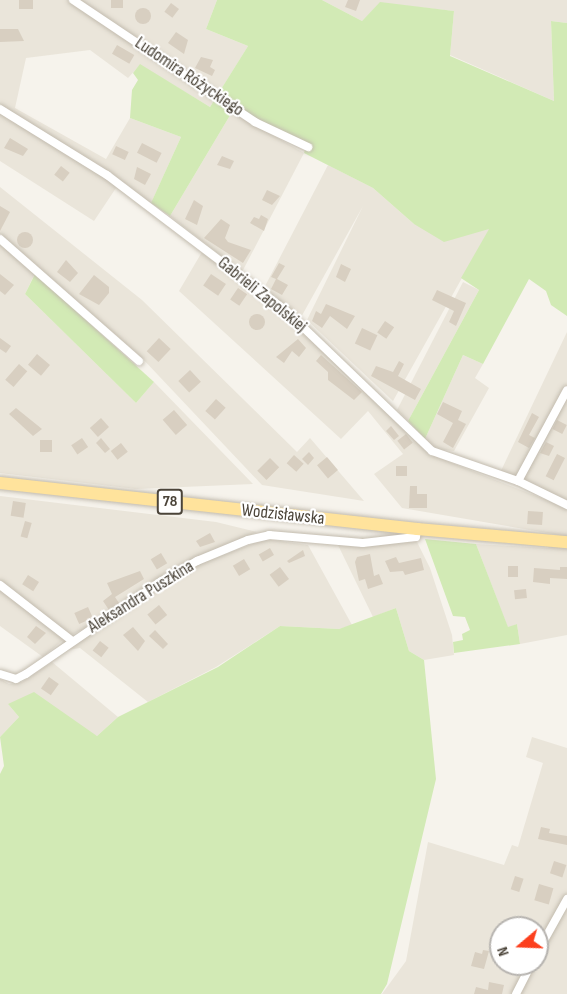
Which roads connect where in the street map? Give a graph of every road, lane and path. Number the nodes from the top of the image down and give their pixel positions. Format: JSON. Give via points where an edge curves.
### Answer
{"nodes":[{"id":1,"x":74,"y":0,"type":"edge"},
{"id":2,"x":0,"y":109,"type":"edge"},
{"id":3,"x":308,"y":147,"type":"dead end"},
{"id":4,"x":0,"y":238,"type":"edge"},
{"id":5,"x":139,"y":361,"type":"dead end"},
{"id":6,"x":567,"y":390,"type":"edge"},
{"id":7,"x":518,"y":481,"type":"junction"},
{"id":8,"x":0,"y":483,"type":"edge"},
{"id":9,"x":567,"y":505,"type":"edge"},
{"id":10,"x":417,"y":529,"type":"junction"},
{"id":11,"x":567,"y":542,"type":"edge"},
{"id":12,"x":0,"y":585,"type":"edge"},
{"id":13,"x":71,"y":640,"type":"junction"},
{"id":14,"x":0,"y":674,"type":"edge"},
{"id":15,"x":567,"y":899,"type":"edge"},
{"id":16,"x":549,"y":931,"type":"edge"},
{"id":17,"x":525,"y":976,"type":"edge"},
{"id":18,"x":516,"y":994,"type":"edge"}],
"edges":[{"from":1,"to":3,"type":"street","name":"Ludomira Różyckiego","via":[[255,122]]},
{"from":2,"to":7,"type":"street","name":"Gabrieli Zapolskiej","via":[[107,175],[286,311],[432,451]]},
{"from":4,"to":5,"type":"street"},
{"from":6,"to":7,"type":"street"},
{"from":7,"to":9,"type":"street","name":"Gabrieli Zapolskiej"},
{"from":8,"to":10,"type":"main road","name":"Wodzisławska","number":"78"},
{"from":10,"to":11,"type":"main road","name":"Wodzisławska","number":"78"},
{"from":10,"to":13,"type":"street","name":"Aleksandra Puszkina","via":[[416,537],[363,543],[268,535],[248,540],[197,561],[98,627]]},
{"from":12,"to":13,"type":"street","name":"Aleksandra Puszkina"},
{"from":13,"to":14,"type":"street","name":"Aleksandra Puszkina","via":[[16,679]]},
{"from":15,"to":16,"type":"street"},
{"from":17,"to":18,"type":"street"}]}
